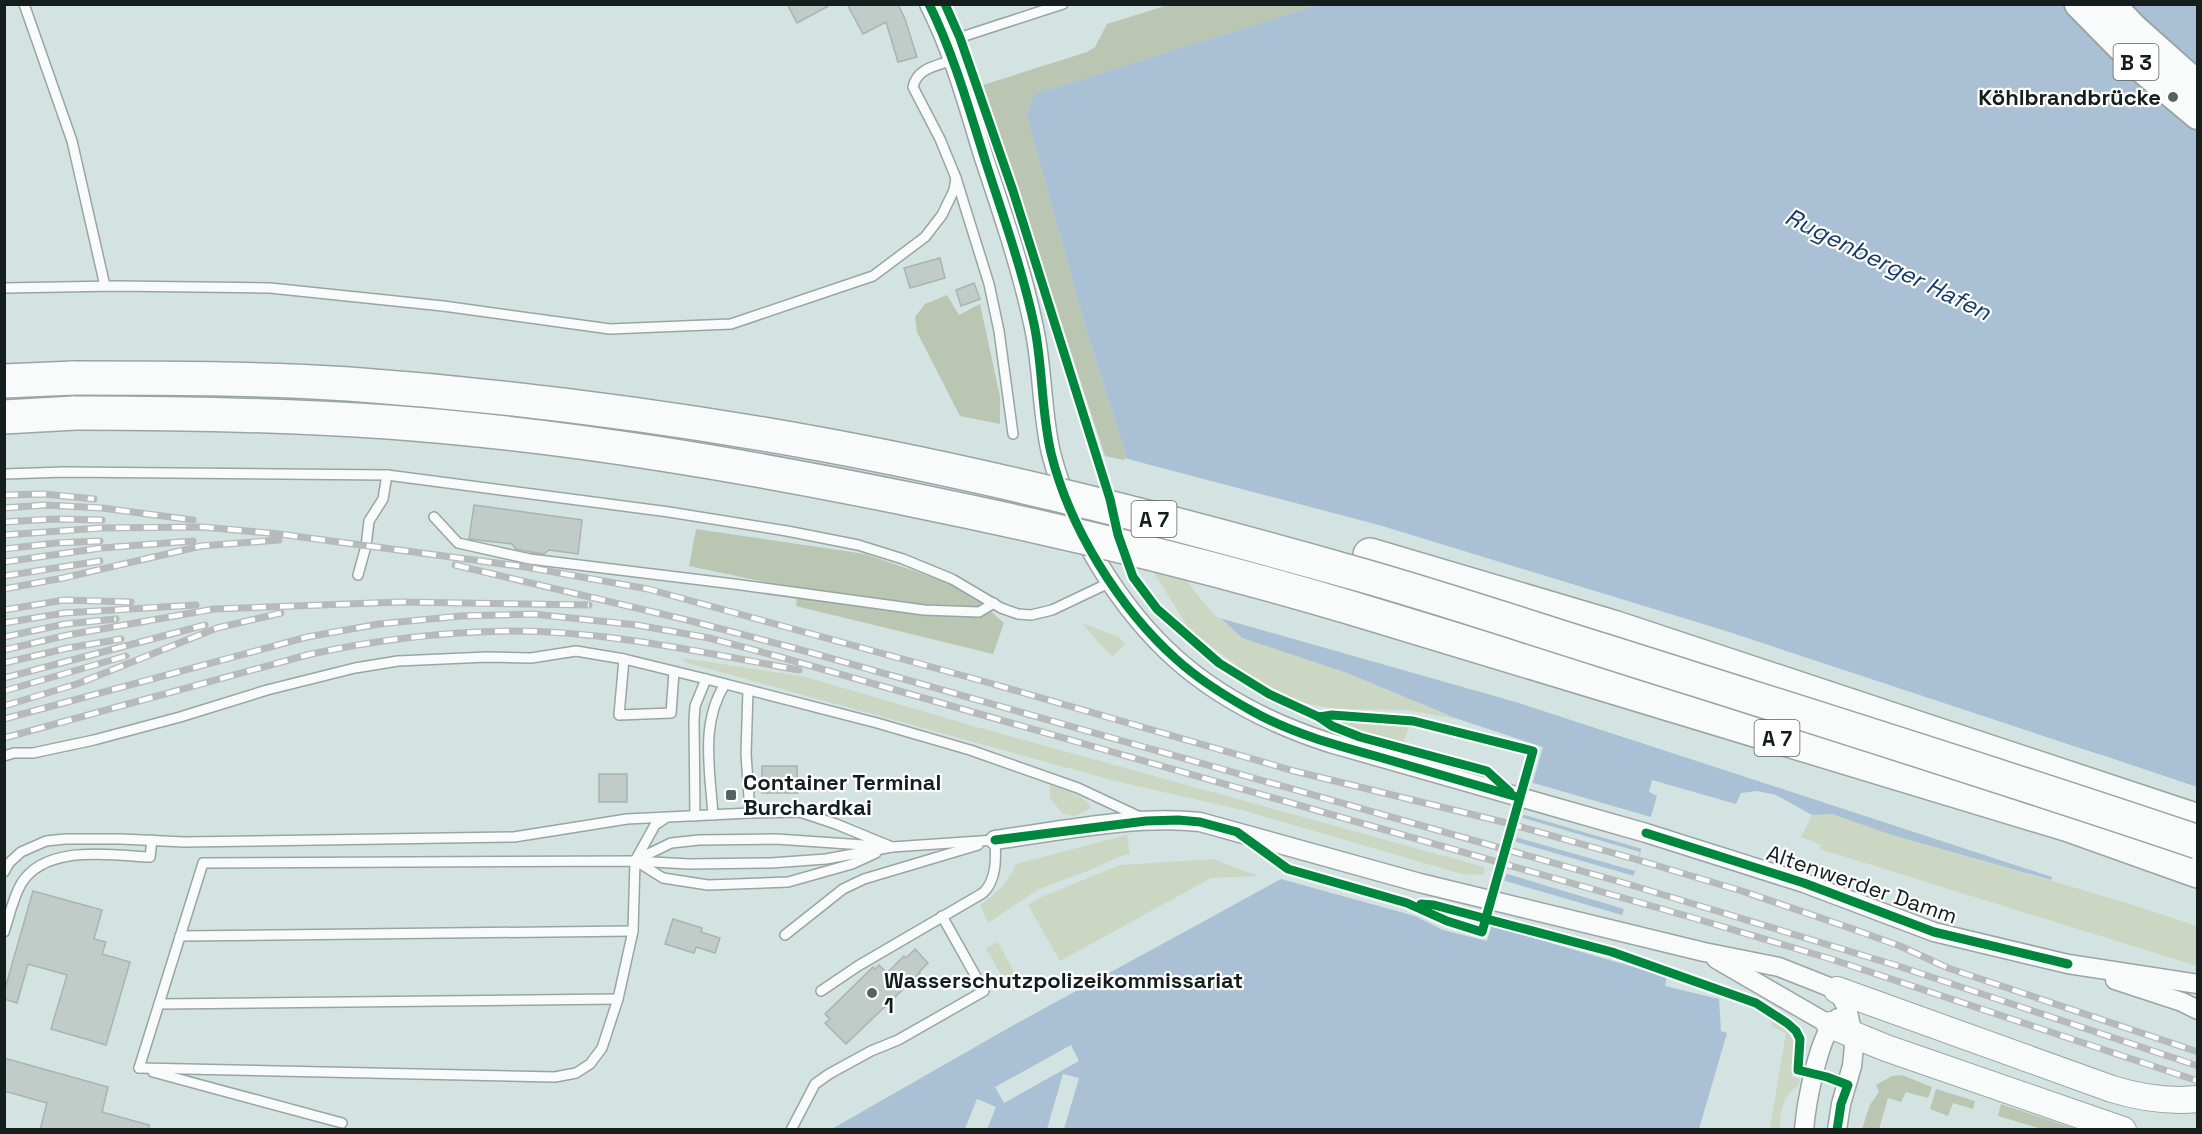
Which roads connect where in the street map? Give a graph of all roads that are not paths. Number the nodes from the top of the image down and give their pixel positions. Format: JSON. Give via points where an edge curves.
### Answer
{"nodes":[{"id":1,"x":24,"y":4,"type":"edge"},
{"id":2,"x":929,"y":4,"type":"edge"},
{"id":3,"x":1063,"y":4,"type":"edge"},
{"id":4,"x":2079,"y":4,"type":"edge"},
{"id":5,"x":2110,"y":4,"type":"edge"},
{"id":6,"x":946,"y":42,"type":"junction"},
{"id":7,"x":953,"y":60,"type":"junction"},
{"id":8,"x":2198,"y":86,"type":"edge"},
{"id":9,"x":2198,"y":115,"type":"edge"},
{"id":10,"x":956,"y":178,"type":"junction"},
{"id":11,"x":105,"y":286,"type":"junction"},
{"id":12,"x":4,"y":288,"type":"edge"},
{"id":13,"x":4,"y":360,"type":"edge"},
{"id":14,"x":4,"y":381,"type":"edge"},
{"id":15,"x":4,"y":417,"type":"edge"},
{"id":16,"x":1013,"y":434,"type":"dead end"},
{"id":17,"x":4,"y":474,"type":"edge"},
{"id":18,"x":387,"y":475,"type":"junction"},
{"id":19,"x":434,"y":517,"type":"dead end"},
{"id":20,"x":358,"y":575,"type":"dead end"},
{"id":21,"x":1111,"y":582,"type":"junction"},
{"id":22,"x":994,"y":603,"type":"junction"},
{"id":23,"x":624,"y":659,"type":"junction"},
{"id":24,"x":674,"y":672,"type":"junction"},
{"id":25,"x":706,"y":679,"type":"junction"},
{"id":26,"x":725,"y":684,"type":"junction"},
{"id":27,"x":748,"y":690,"type":"junction"},
{"id":28,"x":4,"y":756,"type":"edge"},
{"id":29,"x":750,"y":813,"type":"junction"},
{"id":30,"x":713,"y":815,"type":"junction"},
{"id":31,"x":695,"y":816,"type":"junction"},
{"id":32,"x":667,"y":817,"type":"junction"},
{"id":33,"x":1146,"y":821,"type":"junction"},
{"id":34,"x":2198,"y":821,"type":"edge"},
{"id":35,"x":152,"y":840,"type":"junction"},
{"id":36,"x":995,"y":840,"type":"junction"},
{"id":37,"x":2198,"y":842,"type":"edge"},
{"id":38,"x":892,"y":847,"type":"junction"},
{"id":39,"x":635,"y":861,"type":"junction"},
{"id":40,"x":2198,"y":871,"type":"edge"},
{"id":41,"x":4,"y":872,"type":"edge"},
{"id":42,"x":942,"y":916,"type":"junction"},
{"id":43,"x":633,"y":931,"type":"junction"},
{"id":44,"x":4,"y":932,"type":"edge"},
{"id":45,"x":785,"y":935,"type":"dead end"},
{"id":46,"x":180,"y":936,"type":"junction"},
{"id":47,"x":1704,"y":952,"type":"junction"},
{"id":48,"x":2068,"y":964,"type":"junction"},
{"id":49,"x":2198,"y":984,"type":"edge"},
{"id":50,"x":1837,"y":990,"type":"junction"},
{"id":51,"x":821,"y":991,"type":"dead end"},
{"id":52,"x":618,"y":999,"type":"junction"},
{"id":53,"x":159,"y":1005,"type":"junction"},
{"id":54,"x":2198,"y":1010,"type":"edge"},
{"id":55,"x":1905,"y":1013,"type":"junction"},
{"id":56,"x":1844,"y":1024,"type":"junction"},
{"id":57,"x":1886,"y":1048,"type":"junction"},
{"id":58,"x":139,"y":1068,"type":"junction"},
{"id":59,"x":1848,"y":1086,"type":"junction"},
{"id":60,"x":2198,"y":1099,"type":"edge"},
{"id":61,"x":342,"y":1123,"type":"dead end"},
{"id":62,"x":791,"y":1130,"type":"edge"},
{"id":63,"x":1804,"y":1130,"type":"edge"},
{"id":64,"x":1837,"y":1130,"type":"edge"},
{"id":65,"x":2123,"y":1130,"type":"edge"}],
"edges":[{"from":1,"to":11,"type":"lane","via":[[72,141]]},
{"from":2,"to":6,"type":"street","name":"Altenwerder Damm"},
{"from":3,"to":6,"type":"lane"},
{"from":4,"to":9,"type":"main road","number":"B 3","via":[[2144,70]]},
{"from":5,"to":8,"type":"main road","number":"B 3"},
{"from":6,"to":7,"type":"street","name":"Altenwerder Damm"},
{"from":7,"to":10,"type":"lane","via":[[926,69],[915,77],[913,87]]},
{"from":7,"to":21,"type":"street","name":"Altenwerder Damm","via":[[1028,302],[1042,370],[1050,450],[1082,534]]},
{"from":10,"to":11,"type":"lane","via":[[942,215],[925,237],[873,276],[731,324],[610,329],[270,288]]},
{"from":10,"to":16,"type":"lane","via":[[989,284]]},
{"from":11,"to":12,"type":"lane"},
{"from":13,"to":34,"type":"highway","number":"A 7","via":[[156,357],[348,363],[596,388],[842,427],[1179,504],[1370,555],[1613,627]]},
{"from":14,"to":37,"type":"highway","number":"A 7","bridge":true,"via":[[214,378],[474,395],[764,434],[897,459],[1107,507],[1364,576],[1991,772]]},
{"from":15,"to":40,"type":"highway","number":"A 7","bridge":true,"via":[[75,413],[267,416],[505,434],[710,461],[982,514],[1274,585],[2069,825]]},
{"from":17,"to":18,"type":"lane"},
{"from":18,"to":20,"type":"lane","via":[[382,499],[369,521]]},
{"from":18,"to":22,"type":"lane","via":[[669,512],[858,545],[952,579]]},
{"from":19,"to":22,"type":"lane","via":[[458,543],[530,559],[924,610],[979,612]]},
{"from":21,"to":22,"type":"lane","via":[[1052,610],[1031,615],[1018,614]]},
{"from":21,"to":48,"type":"street","name":"Altenwerder Damm","via":[[1150,633],[1177,660],[1253,712],[1300,734],[1646,833],[1804,883],[1934,932]]},
{"from":23,"to":24,"type":"lane"},
{"from":23,"to":24,"type":"lane","via":[[619,715],[671,713]]},
{"from":23,"to":28,"type":"lane","via":[[576,651],[531,658],[398,661],[289,684],[94,740]]},
{"from":24,"to":25,"type":"lane"},
{"from":25,"to":26,"type":"lane"},
{"from":25,"to":31,"type":"lane","via":[[695,706]]},
{"from":26,"to":27,"type":"lane"},
{"from":26,"to":30,"type":"lane","via":[[711,712]]},
{"from":27,"to":29,"type":"lane","via":[[746,754]]},
{"from":27,"to":33,"type":"lane","via":[[970,750],[1078,788]]},
{"from":29,"to":30,"type":"lane"},
{"from":29,"to":38,"type":"lane","via":[[800,812]]},
{"from":30,"to":31,"type":"lane"},
{"from":31,"to":32,"type":"lane"},
{"from":32,"to":35,"type":"lane","via":[[627,819],[514,837]]},
{"from":32,"to":39,"type":"lane","via":[[655,825]]},
{"from":33,"to":36,"type":"street"},
{"from":33,"to":47,"type":"street","via":[[1200,822],[1484,899]]},
{"from":35,"to":41,"type":"lane","via":[[46,841],[21,852]]},
{"from":35,"to":44,"type":"lane","via":[[150,857],[64,856],[36,867],[20,885]]},
{"from":36,"to":38,"type":"lane"},
{"from":36,"to":42,"type":"lane","via":[[996,856],[989,887]]},
{"from":36,"to":45,"type":"lane","via":[[864,879],[832,896]]},
{"from":38,"to":39,"type":"lane","via":[[826,859],[771,863]]},
{"from":38,"to":39,"type":"lane","via":[[776,839],[699,840],[671,843]]},
{"from":38,"to":39,"type":"lane","via":[[852,864],[788,882],[708,885],[663,878]]},
{"from":39,"to":43,"type":"lane"},
{"from":39,"to":46,"type":"lane","via":[[203,863]]},
{"from":42,"to":51,"type":"lane"},
{"from":42,"to":62,"type":"lane","via":[[984,991],[815,1084]]},
{"from":43,"to":46,"type":"lane"},
{"from":43,"to":52,"type":"lane"},
{"from":46,"to":53,"type":"lane"},
{"from":47,"to":50,"type":"street","via":[[1779,967]]},
{"from":47,"to":56,"type":"street"},
{"from":48,"to":49,"type":"street","name":"Altenwerder Damm"},
{"from":48,"to":54,"type":"street","name":"Altenwerder Damm"},
{"from":50,"to":55,"type":"street"},
{"from":50,"to":56,"type":"street","via":[[1844,1001]]},
{"from":52,"to":53,"type":"lane"},
{"from":52,"to":58,"type":"lane","via":[[603,1048],[576,1073],[555,1077]]},
{"from":53,"to":58,"type":"lane"},
{"from":55,"to":56,"type":"street"},
{"from":55,"to":60,"type":"street","via":[[2141,1098]]},
{"from":56,"to":57,"type":"street"},
{"from":56,"to":59,"type":"street","via":[[1852,1066]]},
{"from":56,"to":63,"type":"street","via":[[1812,1083]]},
{"from":57,"to":59,"type":"street","via":[[1862,1064]]},
{"from":57,"to":65,"type":"street"},
{"from":58,"to":61,"type":"lane"},
{"from":59,"to":64,"type":"street"}]}
